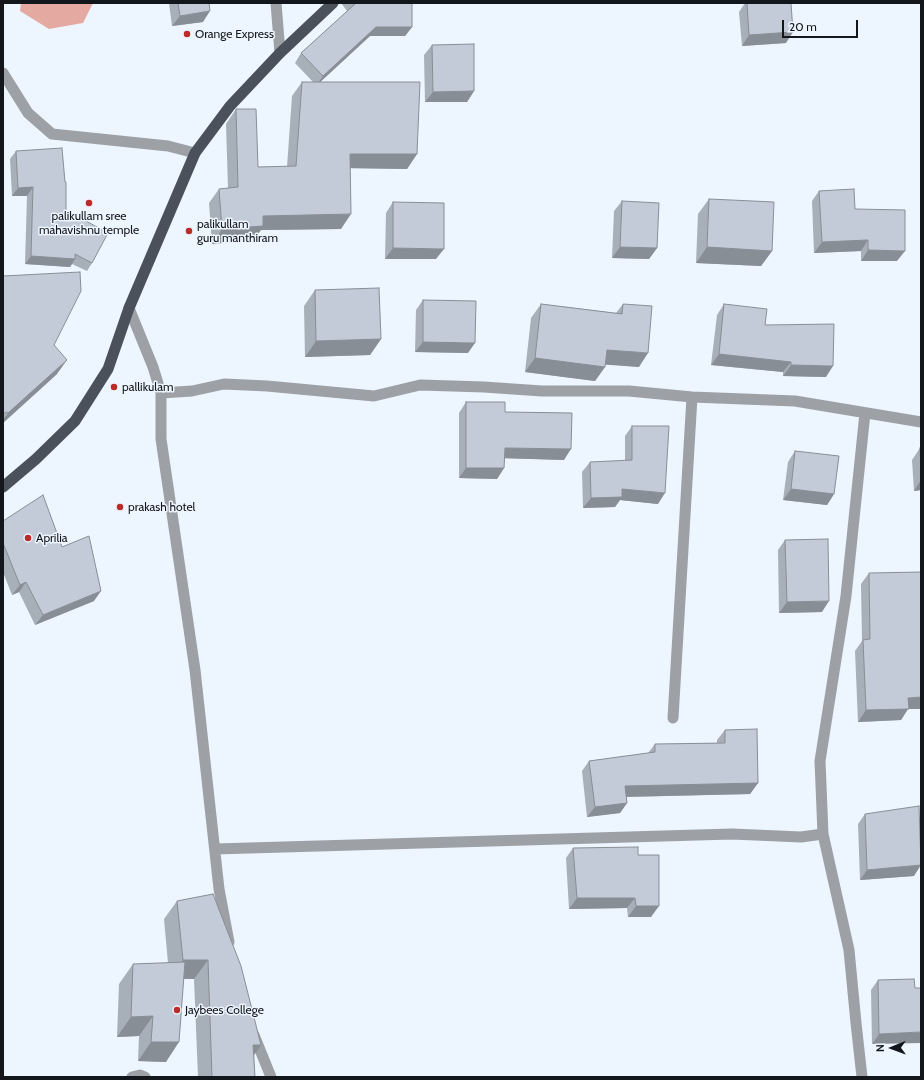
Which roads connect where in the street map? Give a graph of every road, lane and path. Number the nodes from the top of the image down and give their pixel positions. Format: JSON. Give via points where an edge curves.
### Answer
{"nodes":[{"id":1,"x":276,"y":3,"type":"edge"},
{"id":2,"x":333,"y":3,"type":"edge"},
{"id":3,"x":280,"y":53,"type":"junction"},
{"id":4,"x":3,"y":73,"type":"edge"},
{"id":5,"x":195,"y":153,"type":"junction"},
{"id":6,"x":129,"y":308,"type":"junction"},
{"id":7,"x":161,"y":393,"type":"junction"},
{"id":8,"x":692,"y":397,"type":"junction"},
{"id":9,"x":865,"y":413,"type":"junction"},
{"id":10,"x":921,"y":422,"type":"edge"},
{"id":11,"x":3,"y":487,"type":"edge"},
{"id":12,"x":673,"y":718,"type":"dead end"},
{"id":13,"x":823,"y":834,"type":"junction"},
{"id":14,"x":215,"y":849,"type":"junction"},
{"id":15,"x":231,"y":955,"type":"edge"},
{"id":16,"x":251,"y":1028,"type":"edge"},
{"id":17,"x":132,"y":1077,"type":"edge"},
{"id":18,"x":145,"y":1077,"type":"edge"},
{"id":19,"x":271,"y":1077,"type":"edge"},
{"id":20,"x":862,"y":1077,"type":"edge"}],
"edges":[{"from":1,"to":3,"type":"street"},
{"from":2,"to":3,"type":"highway"},
{"from":3,"to":5,"type":"highway","via":[[230,106]]},
{"from":4,"to":5,"type":"street","via":[[28,112],[52,134],[168,146]]},
{"from":5,"to":6,"type":"highway"},
{"from":6,"to":7,"type":"street"},
{"from":6,"to":11,"type":"highway","via":[[108,368],[74,421]]},
{"from":7,"to":8,"type":"street","via":[[224,384],[374,396],[420,385],[542,391],[629,391]]},
{"from":7,"to":14,"type":"street","via":[[161,439],[195,670]]},
{"from":8,"to":9,"type":"street","via":[[795,401]]},
{"from":8,"to":12,"type":"street"},
{"from":9,"to":10,"type":"street"},
{"from":9,"to":13,"type":"street","via":[[846,596],[820,761]]},
{"from":13,"to":14,"type":"street","via":[[801,837],[732,834]]},
{"from":13,"to":20,"type":"street","via":[[849,950]]},
{"from":14,"to":15,"type":"street","via":[[219,889]]},
{"from":16,"to":19,"type":"street"},
{"from":17,"to":18,"type":"street"}]}
